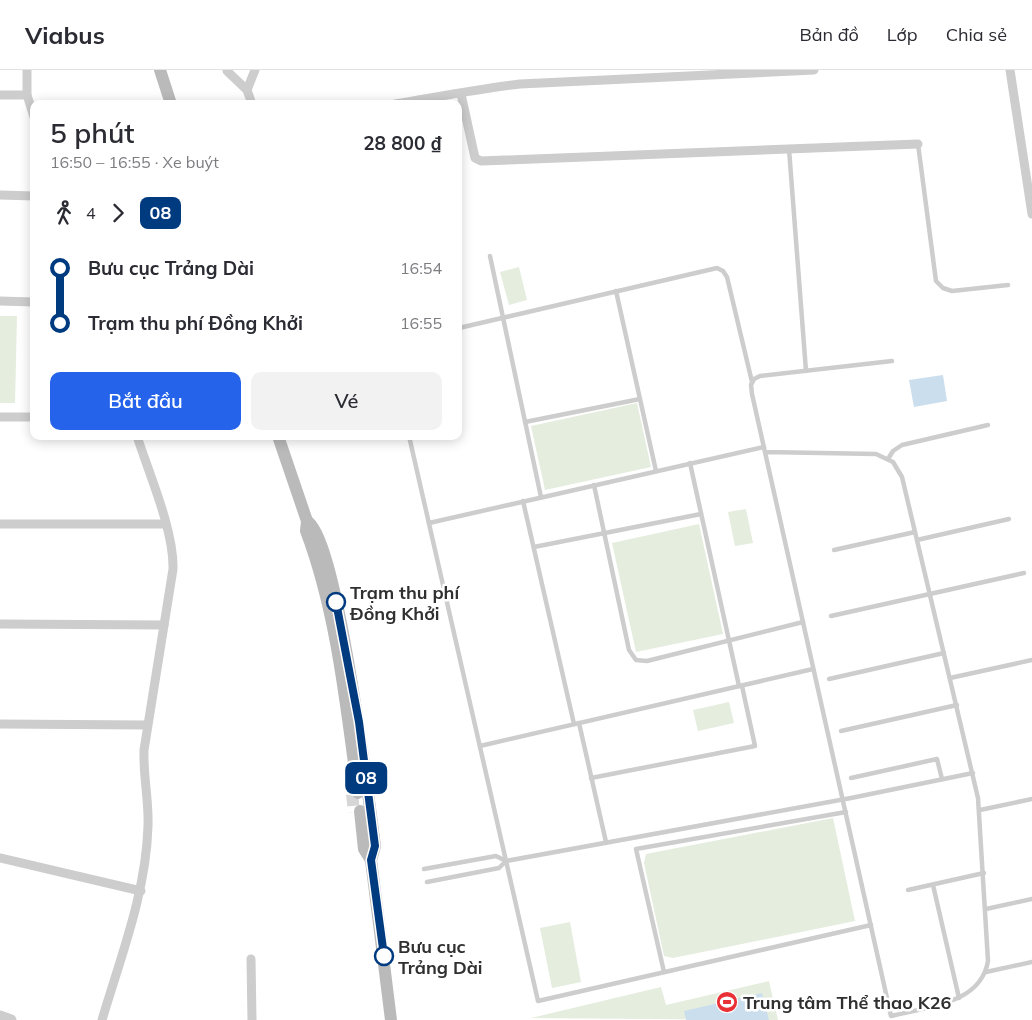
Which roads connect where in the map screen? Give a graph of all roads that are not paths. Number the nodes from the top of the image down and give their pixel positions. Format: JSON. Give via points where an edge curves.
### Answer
{"nodes":[{"id":1,"x":27,"y":70,"type":"edge"},
{"id":2,"x":160,"y":70,"type":"edge"},
{"id":3,"x":254,"y":70,"type":"edge"},
{"id":4,"x":814,"y":70,"type":"edge"},
{"id":5,"x":1010,"y":70,"type":"edge"},
{"id":6,"x":227,"y":71,"type":"edge"},
{"id":7,"x":247,"y":90,"type":"junction"},
{"id":8,"x":461,"y":94,"type":"junction"},
{"id":9,"x":0,"y":95,"type":"edge"},
{"id":10,"x":27,"y":95,"type":"junction"},
{"id":11,"x":170,"y":100,"type":"edge"},
{"id":12,"x":251,"y":100,"type":"edge"},
{"id":13,"x":421,"y":100,"type":"edge"},
{"id":14,"x":30,"y":104,"type":"edge"},
{"id":15,"x":918,"y":144,"type":"joint"},
{"id":16,"x":789,"y":149,"type":"junction"},
{"id":17,"x":1029,"y":186,"type":"edge"},
{"id":18,"x":0,"y":195,"type":"edge"},
{"id":19,"x":30,"y":196,"type":"edge"},
{"id":20,"x":1032,"y":214,"type":"edge"},
{"id":21,"x":490,"y":256,"type":"dead end"},
{"id":22,"x":1008,"y":285,"type":"dead end"},
{"id":23,"x":616,"y":291,"type":"junction"},
{"id":24,"x":0,"y":301,"type":"edge"},
{"id":25,"x":30,"y":302,"type":"edge"},
{"id":26,"x":503,"y":318,"type":"junction"},
{"id":27,"x":462,"y":327,"type":"edge"},
{"id":28,"x":892,"y":361,"type":"dead end"},
{"id":29,"x":806,"y":371,"type":"junction"},
{"id":30,"x":752,"y":382,"type":"junction"},
{"id":31,"x":640,"y":399,"type":"junction"},
{"id":32,"x":0,"y":417,"type":"edge"},
{"id":33,"x":30,"y":417,"type":"edge"},
{"id":34,"x":525,"y":422,"type":"junction"},
{"id":35,"x":988,"y":426,"type":"dead end"},
{"id":36,"x":138,"y":440,"type":"edge"},
{"id":37,"x":279,"y":440,"type":"edge"},
{"id":38,"x":410,"y":440,"type":"edge"},
{"id":39,"x":764,"y":449,"type":"junction"},
{"id":40,"x":888,"y":459,"type":"junction"},
{"id":41,"x":690,"y":463,"type":"junction"},
{"id":42,"x":656,"y":471,"type":"junction"},
{"id":43,"x":594,"y":485,"type":"junction"},
{"id":44,"x":541,"y":497,"type":"junction"},
{"id":45,"x":523,"y":501,"type":"junction"},
{"id":46,"x":701,"y":514,"type":"junction"},
{"id":47,"x":1009,"y":519,"type":"dead end"},
{"id":48,"x":307,"y":521,"type":"junction"},
{"id":49,"x":429,"y":523,"type":"junction"},
{"id":50,"x":0,"y":524,"type":"edge"},
{"id":51,"x":165,"y":524,"type":"junction"},
{"id":52,"x":915,"y":532,"type":"junction"},
{"id":53,"x":604,"y":533,"type":"junction"},
{"id":54,"x":917,"y":540,"type":"junction"},
{"id":55,"x":534,"y":547,"type":"junction"},
{"id":56,"x":834,"y":550,"type":"dead end"},
{"id":57,"x":1024,"y":573,"type":"dead end"},
{"id":58,"x":930,"y":594,"type":"junction"},
{"id":59,"x":831,"y":616,"type":"dead end"},
{"id":60,"x":803,"y":622,"type":"junction"},
{"id":61,"x":0,"y":624,"type":"edge"},
{"id":62,"x":164,"y":625,"type":"junction"},
{"id":63,"x":729,"y":641,"type":"junction"},
{"id":64,"x":944,"y":653,"type":"junction"},
{"id":65,"x":1032,"y":660,"type":"edge"},
{"id":66,"x":813,"y":669,"type":"junction"},
{"id":67,"x":950,"y":678,"type":"junction"},
{"id":68,"x":829,"y":679,"type":"dead end"},
{"id":69,"x":740,"y":686,"type":"junction"},
{"id":70,"x":957,"y":705,"type":"junction"},
{"id":71,"x":576,"y":723,"type":"junction"},
{"id":72,"x":0,"y":724,"type":"edge"},
{"id":73,"x":147,"y":725,"type":"junction"},
{"id":74,"x":841,"y":731,"type":"dead end"},
{"id":75,"x":480,"y":746,"type":"junction"},
{"id":76,"x":973,"y":773,"type":"junction"},
{"id":77,"x":591,"y":778,"type":"junction"},
{"id":78,"x":852,"y":778,"type":"dead end"},
{"id":79,"x":942,"y":779,"type":"junction"},
{"id":80,"x":355,"y":790,"type":"tunnel mouth"},
{"id":81,"x":1032,"y":798,"type":"edge"},
{"id":82,"x":843,"y":799,"type":"junction"},
{"id":83,"x":980,"y":810,"type":"junction"},
{"id":84,"x":846,"y":812,"type":"junction"},
{"id":85,"x":358,"y":816,"type":"tunnel mouth"},
{"id":86,"x":606,"y":842,"type":"junction"},
{"id":87,"x":0,"y":858,"type":"edge"},
{"id":88,"x":371,"y":860,"type":"junction"},
{"id":89,"x":506,"y":860,"type":"junction"},
{"id":90,"x":424,"y":869,"type":"dead end"},
{"id":91,"x":984,"y":873,"type":"junction"},
{"id":92,"x":426,"y":882,"type":"dead end"},
{"id":93,"x":932,"y":885,"type":"junction"},
{"id":94,"x":908,"y":890,"type":"dead end"},
{"id":95,"x":141,"y":891,"type":"junction"},
{"id":96,"x":1032,"y":899,"type":"edge"},
{"id":97,"x":986,"y":909,"type":"junction"},
{"id":98,"x":871,"y":926,"type":"junction"},
{"id":99,"x":251,"y":959,"type":"dead end"},
{"id":100,"x":1032,"y":962,"type":"edge"},
{"id":101,"x":664,"y":972,"type":"junction"},
{"id":102,"x":986,"y":972,"type":"junction"},
{"id":103,"x":958,"y":998,"type":"junction"},
{"id":104,"x":0,"y":1016,"type":"edge"},
{"id":105,"x":11,"y":1020,"type":"edge"},
{"id":106,"x":102,"y":1020,"type":"edge"},
{"id":107,"x":252,"y":1020,"type":"edge"},
{"id":108,"x":391,"y":1020,"type":"edge"}],
"edges":[{"from":1,"to":10,"type":"street"},
{"from":2,"to":11,"type":"main road"},
{"from":3,"to":7,"type":"street"},
{"from":4,"to":8,"type":"street","via":[[520,84],[474,89]]},
{"from":5,"to":17,"type":"street"},
{"from":6,"to":7,"type":"street"},
{"from":7,"to":12,"type":"street"},
{"from":8,"to":13,"type":"street"},
{"from":8,"to":16,"type":"street","via":[[475,158],[481,162]]},
{"from":9,"to":10,"type":"street"},
{"from":10,"to":14,"type":"street"},
{"from":15,"to":16,"type":"street"},
{"from":15,"to":22,"type":"lane","via":[[936,281],[952,291]]},
{"from":16,"to":29,"type":"lane"},
{"from":17,"to":20,"type":"street"},
{"from":18,"to":19,"type":"street"},
{"from":21,"to":26,"type":"lane"},
{"from":23,"to":26,"type":"lane"},
{"from":23,"to":30,"type":"lane","via":[[714,268],[723,270]]},
{"from":23,"to":31,"type":"lane"},
{"from":24,"to":25,"type":"street"},
{"from":26,"to":27,"type":"lane"},
{"from":26,"to":34,"type":"lane"},
{"from":28,"to":29,"type":"lane"},
{"from":29,"to":30,"type":"lane","via":[[760,376]]},
{"from":30,"to":39,"type":"lane"},
{"from":31,"to":34,"type":"lane"},
{"from":31,"to":42,"type":"lane"},
{"from":32,"to":33,"type":"street"},
{"from":34,"to":44,"type":"lane"},
{"from":35,"to":40,"type":"lane","via":[[902,445]]},
{"from":36,"to":51,"type":"street"},
{"from":37,"to":48,"type":"main road"},
{"from":38,"to":49,"type":"lane"},
{"from":39,"to":40,"type":"lane","via":[[869,453]]},
{"from":39,"to":41,"type":"lane"},
{"from":39,"to":60,"type":"lane"},
{"from":40,"to":52,"type":"lane","via":[[897,466],[902,477]]},
{"from":41,"to":42,"type":"lane"},
{"from":41,"to":46,"type":"lane"},
{"from":42,"to":43,"type":"lane"},
{"from":43,"to":44,"type":"lane"},
{"from":43,"to":53,"type":"lane"},
{"from":44,"to":45,"type":"lane"},
{"from":45,"to":49,"type":"lane"},
{"from":45,"to":55,"type":"lane"},
{"from":46,"to":53,"type":"lane"},
{"from":46,"to":63,"type":"lane"},
{"from":47,"to":54,"type":"lane"},
{"from":48,"to":80,"type":"main road","via":[[306,530],[329,617]]},
{"from":48,"to":88,"type":"main road","via":[[314,526],[328,571],[352,682],[375,846]]},
{"from":49,"to":75,"type":"lane"},
{"from":50,"to":51,"type":"street"},
{"from":51,"to":62,"type":"street","via":[[173,561]]},
{"from":52,"to":54,"type":"lane"},
{"from":52,"to":56,"type":"lane"},
{"from":53,"to":55,"type":"lane"},
{"from":53,"to":63,"type":"lane","via":[[633,658],[639,662],[647,661]]},
{"from":54,"to":58,"type":"lane"},
{"from":55,"to":71,"type":"lane"},
{"from":57,"to":58,"type":"lane"},
{"from":58,"to":59,"type":"lane"},
{"from":58,"to":64,"type":"lane"},
{"from":60,"to":63,"type":"lane"},
{"from":60,"to":66,"type":"lane"},
{"from":61,"to":62,"type":"street"},
{"from":62,"to":73,"type":"street"},
{"from":63,"to":69,"type":"lane"},
{"from":64,"to":67,"type":"lane"},
{"from":64,"to":68,"type":"lane"},
{"from":65,"to":67,"type":"lane"},
{"from":66,"to":69,"type":"lane"},
{"from":66,"to":82,"type":"lane"},
{"from":67,"to":70,"type":"lane"},
{"from":69,"to":71,"type":"lane"},
{"from":69,"to":77,"type":"lane","via":[[755,746]]},
{"from":70,"to":74,"type":"lane"},
{"from":70,"to":76,"type":"lane"},
{"from":71,"to":75,"type":"lane"},
{"from":71,"to":77,"type":"lane"},
{"from":72,"to":73,"type":"street"},
{"from":73,"to":95,"type":"street","via":[[143,762],[148,827]]},
{"from":75,"to":89,"type":"lane"},
{"from":76,"to":79,"type":"lane"},
{"from":76,"to":83,"type":"lane"},
{"from":77,"to":86,"type":"lane"},
{"from":78,"to":79,"type":"lane","via":[[937,759]]},
{"from":79,"to":82,"type":"lane"},
{"from":81,"to":83,"type":"lane"},
{"from":82,"to":84,"type":"lane"},
{"from":82,"to":86,"type":"lane"},
{"from":83,"to":91,"type":"lane"},
{"from":84,"to":98,"type":"lane"},
{"from":84,"to":101,"type":"lane","via":[[636,849]]},
{"from":85,"to":88,"type":"main road","via":[[364,849]]},
{"from":86,"to":89,"type":"lane"},
{"from":87,"to":95,"type":"street"},
{"from":88,"to":108,"type":"main road"},
{"from":89,"to":90,"type":"lane","via":[[496,856]]},
{"from":89,"to":92,"type":"lane","via":[[499,868]]},
{"from":89,"to":101,"type":"lane","via":[[538,1001]]},
{"from":91,"to":93,"type":"lane"},
{"from":91,"to":97,"type":"lane"},
{"from":93,"to":94,"type":"lane"},
{"from":93,"to":103,"type":"lane"},
{"from":95,"to":106,"type":"street"},
{"from":96,"to":97,"type":"lane"},
{"from":97,"to":102,"type":"lane"},
{"from":98,"to":101,"type":"lane"},
{"from":98,"to":103,"type":"lane","via":[[892,1016]]},
{"from":99,"to":107,"type":"street"},
{"from":100,"to":102,"type":"lane"},
{"from":102,"to":103,"type":"lane","via":[[976,987]]},
{"from":104,"to":105,"type":"street"}]}
